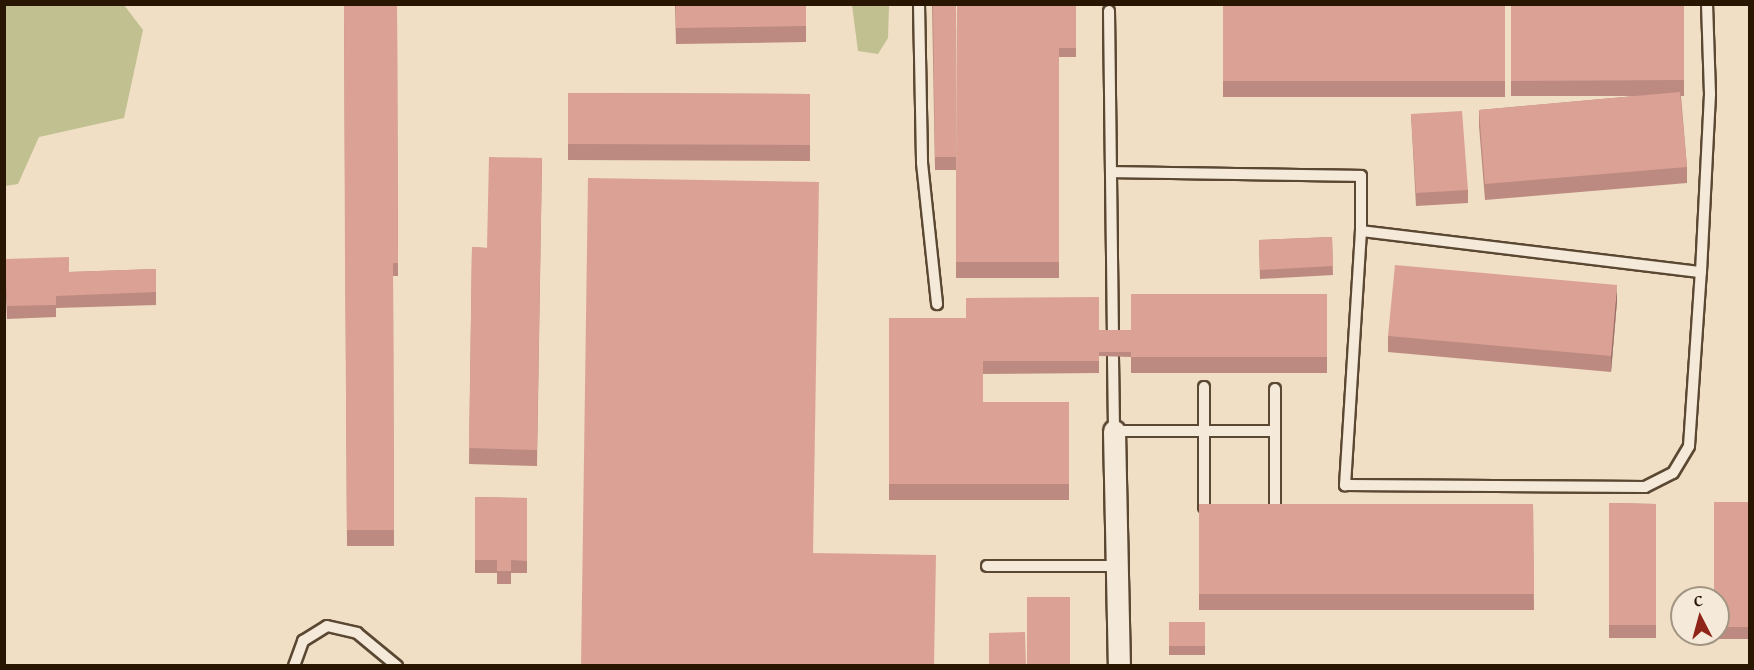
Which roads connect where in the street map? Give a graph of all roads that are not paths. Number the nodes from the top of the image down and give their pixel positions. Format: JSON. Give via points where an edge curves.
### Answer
{"nodes":[{"id":1,"x":919,"y":4,"type":"edge"},
{"id":2,"x":1707,"y":4,"type":"edge"},
{"id":3,"x":1108,"y":11,"type":"dead end"},
{"id":4,"x":1111,"y":172,"type":"junction"},
{"id":5,"x":1361,"y":231,"type":"junction"},
{"id":6,"x":1701,"y":272,"type":"junction"},
{"id":7,"x":937,"y":304,"type":"dead end"},
{"id":8,"x":1113,"y":335,"type":"edge"},
{"id":9,"x":1113,"y":357,"type":"edge"},
{"id":10,"x":1204,"y":387,"type":"dead end"},
{"id":11,"x":1275,"y":389,"type":"dead end"},
{"id":12,"x":1114,"y":431,"type":"junction"},
{"id":13,"x":1204,"y":431,"type":"junction"},
{"id":14,"x":1275,"y":431,"type":"junction"},
{"id":15,"x":1275,"y":506,"type":"edge"},
{"id":16,"x":1204,"y":507,"type":"edge"},
{"id":17,"x":987,"y":566,"type":"dead end"},
{"id":18,"x":1116,"y":566,"type":"junction"},
{"id":19,"x":294,"y":666,"type":"edge"},
{"id":20,"x":396,"y":666,"type":"edge"},
{"id":21,"x":1119,"y":666,"type":"edge"}],
"edges":[{"from":1,"to":7,"type":"lane","via":[[922,163]]},
{"from":2,"to":6,"type":"lane","via":[[1710,94]]},
{"from":3,"to":4,"type":"lane"},
{"from":4,"to":5,"type":"lane","via":[[1361,176]]},
{"from":4,"to":8,"type":"lane"},
{"from":5,"to":6,"type":"lane"},
{"from":5,"to":6,"type":"lane","via":[[1345,486],[1645,487],[1673,473],[1689,446]]},
{"from":9,"to":12,"type":"lane"},
{"from":10,"to":13,"type":"lane"},
{"from":11,"to":14,"type":"lane"},
{"from":12,"to":13,"type":"lane"},
{"from":12,"to":18,"type":"street"},
{"from":13,"to":14,"type":"lane"},
{"from":13,"to":16,"type":"lane"},
{"from":14,"to":15,"type":"lane"},
{"from":17,"to":18,"type":"lane"},
{"from":18,"to":21,"type":"street"},
{"from":19,"to":20,"type":"lane","via":[[303,641],[327,626],[357,633]]}]}
